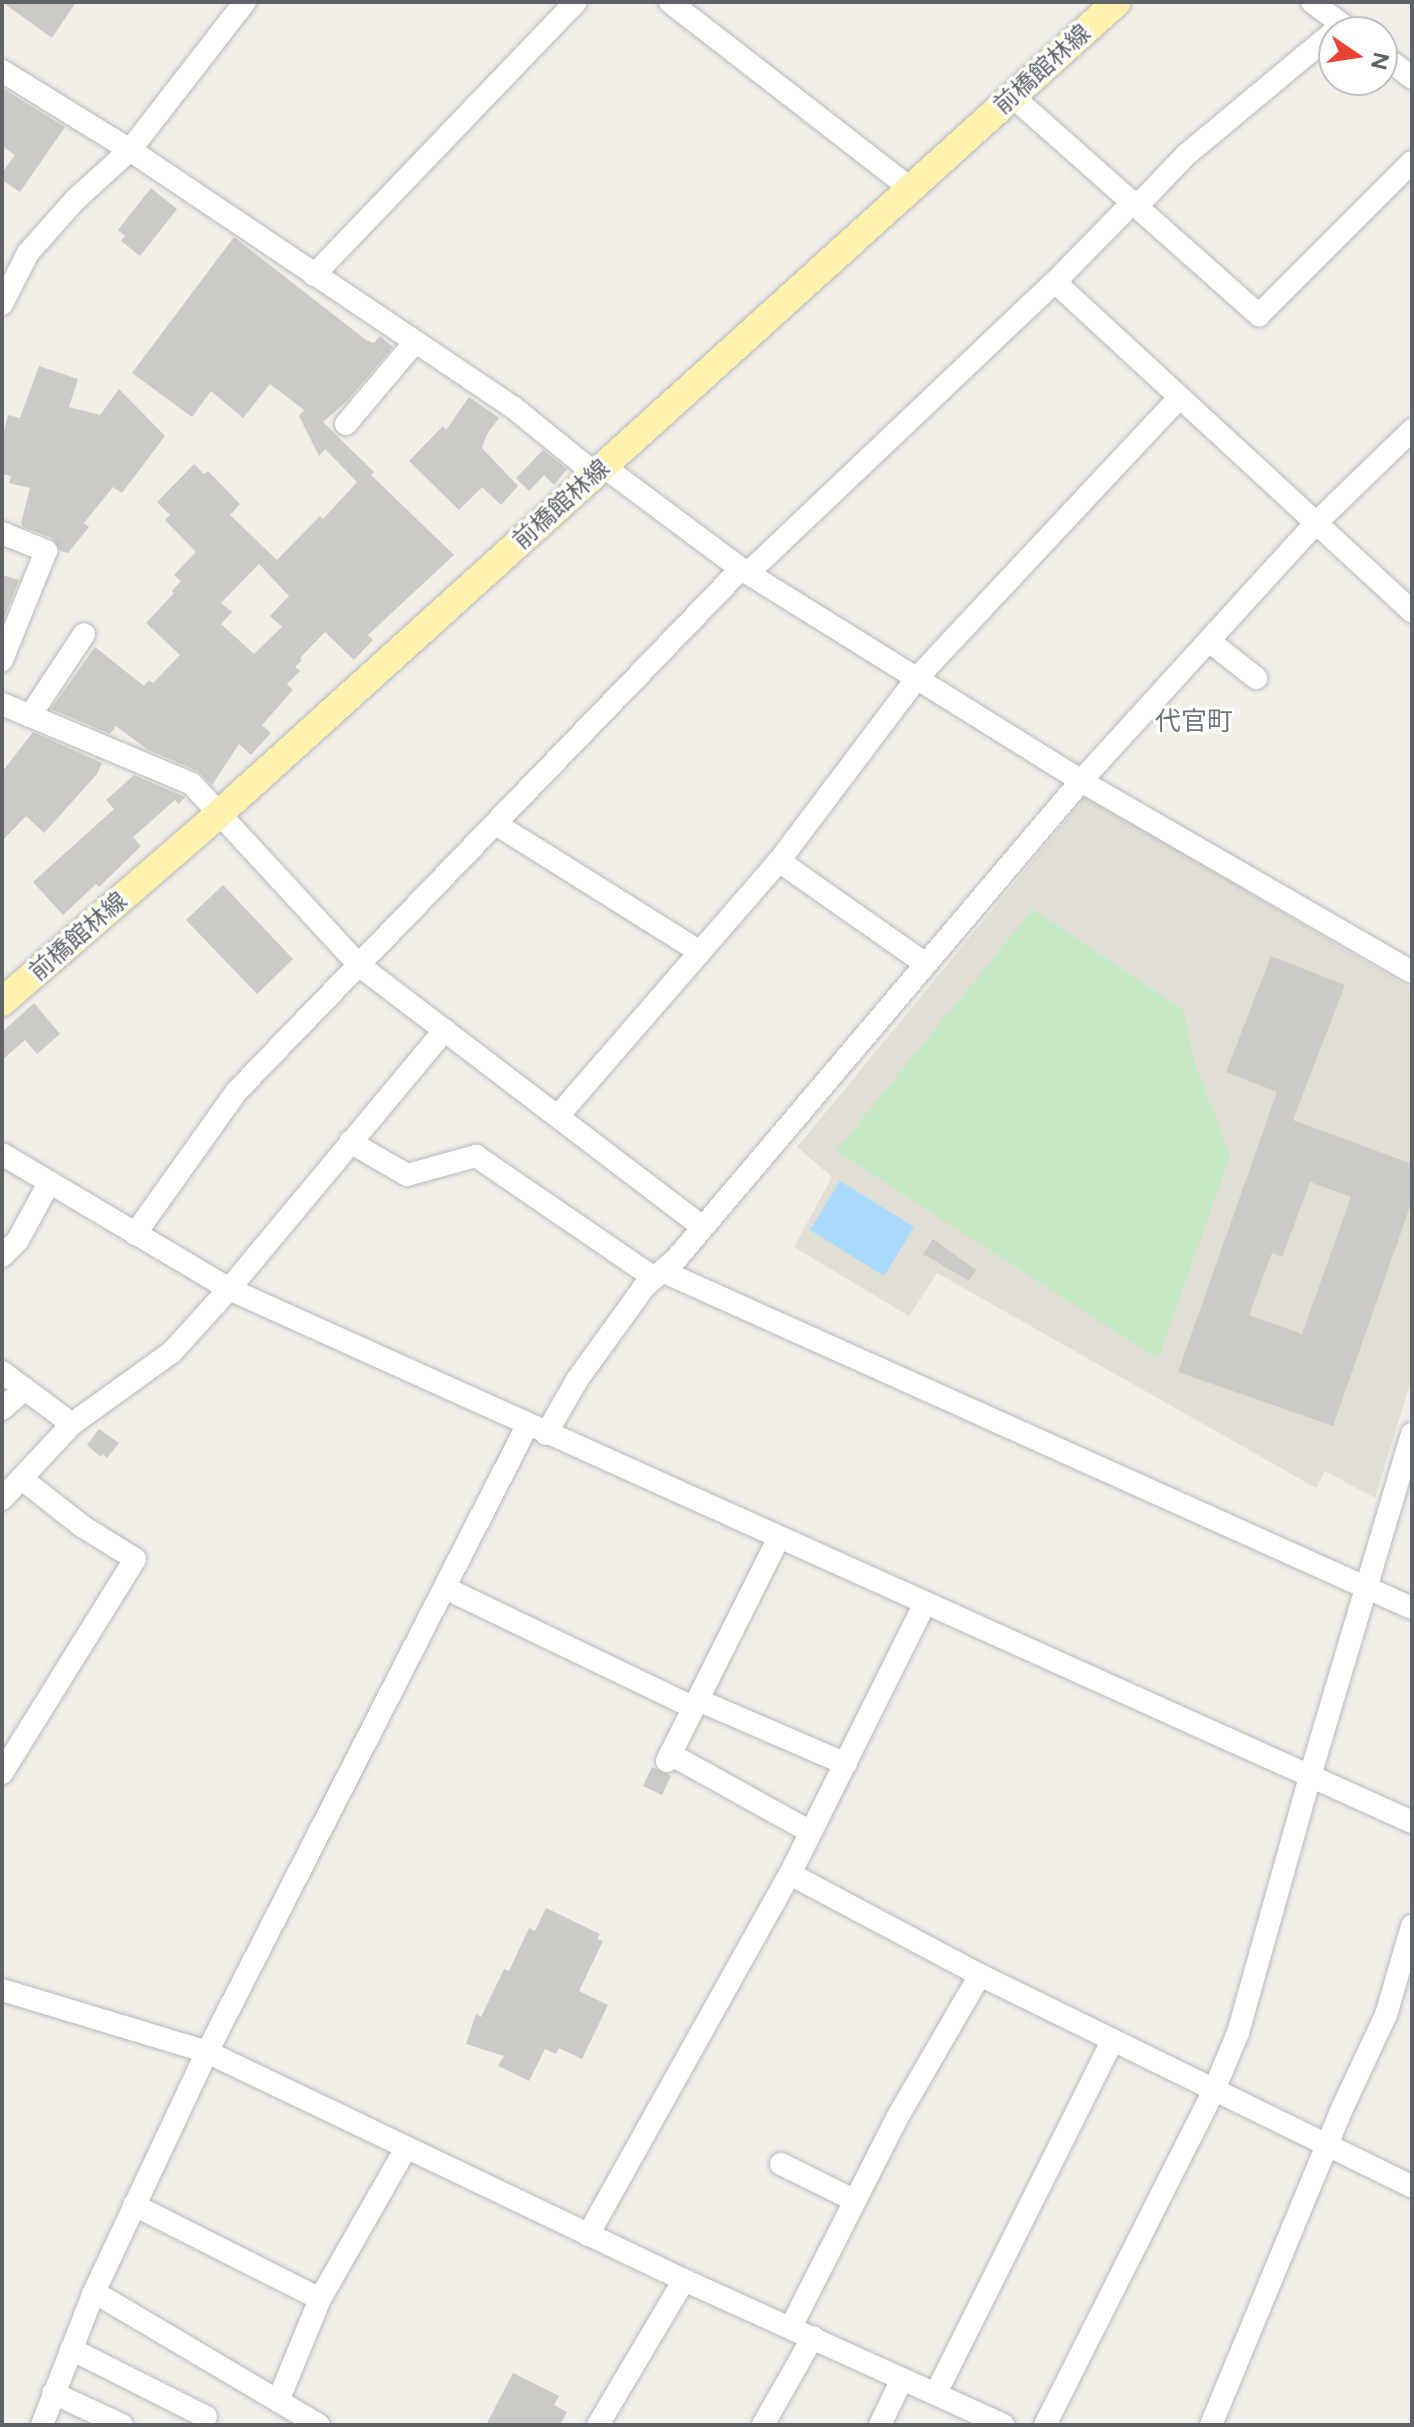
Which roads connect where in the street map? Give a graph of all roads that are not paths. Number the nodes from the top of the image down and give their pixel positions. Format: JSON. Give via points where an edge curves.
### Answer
{"nodes":[{"id":1,"x":245,"y":2,"type":"edge"},
{"id":2,"x":576,"y":2,"type":"edge"},
{"id":3,"x":670,"y":2,"type":"edge"},
{"id":4,"x":1117,"y":2,"type":"edge"},
{"id":5,"x":1312,"y":2,"type":"edge"},
{"id":6,"x":1331,"y":16,"type":"edge"},
{"id":7,"x":1318,"y":51,"type":"edge"},
{"id":8,"x":2,"y":71,"type":"edge"},
{"id":9,"x":1011,"y":95,"type":"junction"},
{"id":10,"x":130,"y":150,"type":"junction"},
{"id":11,"x":1412,"y":162,"type":"edge"},
{"id":12,"x":912,"y":190,"type":"junction"},
{"id":13,"x":1132,"y":203,"type":"junction"},
{"id":14,"x":314,"y":275,"type":"junction"},
{"id":15,"x":1055,"y":282,"type":"junction"},
{"id":16,"x":2,"y":304,"type":"edge"},
{"id":17,"x":415,"y":342,"type":"junction"},
{"id":18,"x":1178,"y":399,"type":"junction"},
{"id":19,"x":346,"y":424,"type":"dead end"},
{"id":20,"x":1412,"y":430,"type":"edge"},
{"id":21,"x":599,"y":470,"type":"junction"},
{"id":22,"x":1315,"y":524,"type":"junction"},
{"id":23,"x":2,"y":533,"type":"edge"},
{"id":24,"x":744,"y":571,"type":"junction"},
{"id":25,"x":1412,"y":612,"type":"edge"},
{"id":26,"x":84,"y":634,"type":"dead end"},
{"id":27,"x":1209,"y":641,"type":"junction"},
{"id":28,"x":2,"y":660,"type":"edge"},
{"id":29,"x":917,"y":678,"type":"junction"},
{"id":30,"x":1256,"y":678,"type":"dead end"},
{"id":31,"x":2,"y":704,"type":"edge"},
{"id":32,"x":30,"y":716,"type":"junction"},
{"id":33,"x":1081,"y":781,"type":"junction"},
{"id":34,"x":220,"y":813,"type":"junction"},
{"id":35,"x":496,"y":824,"type":"junction"},
{"id":36,"x":779,"y":861,"type":"junction"},
{"id":37,"x":700,"y":952,"type":"junction"},
{"id":38,"x":924,"y":963,"type":"junction"},
{"id":39,"x":360,"y":966,"type":"junction"},
{"id":40,"x":1412,"y":972,"type":"edge"},
{"id":41,"x":2,"y":1002,"type":"edge"},
{"id":42,"x":445,"y":1030,"type":"junction"},
{"id":43,"x":558,"y":1116,"type":"junction"},
{"id":44,"x":350,"y":1142,"type":"junction"},
{"id":45,"x":2,"y":1154,"type":"edge"},
{"id":46,"x":49,"y":1183,"type":"junction"},
{"id":47,"x":703,"y":1227,"type":"junction"},
{"id":48,"x":135,"y":1234,"type":"junction"},
{"id":49,"x":2,"y":1256,"type":"edge"},
{"id":50,"x":658,"y":1274,"type":"junction"},
{"id":51,"x":229,"y":1289,"type":"junction"},
{"id":52,"x":2,"y":1372,"type":"edge"},
{"id":53,"x":25,"y":1389,"type":"junction"},
{"id":54,"x":2,"y":1409,"type":"edge"},
{"id":55,"x":72,"y":1424,"type":"junction"},
{"id":56,"x":536,"y":1430,"type":"junction"},
{"id":57,"x":1412,"y":1437,"type":"edge"},
{"id":58,"x":22,"y":1479,"type":"junction"},
{"id":59,"x":2,"y":1499,"type":"edge"},
{"id":60,"x":778,"y":1539,"type":"junction"},
{"id":61,"x":445,"y":1588,"type":"junction"},
{"id":62,"x":1367,"y":1588,"type":"junction"},
{"id":63,"x":924,"y":1605,"type":"junction"},
{"id":64,"x":1412,"y":1608,"type":"edge"},
{"id":65,"x":696,"y":1704,"type":"junction"},
{"id":66,"x":846,"y":1764,"type":"junction"},
{"id":67,"x":2,"y":1773,"type":"edge"},
{"id":68,"x":1310,"y":1776,"type":"junction"},
{"id":69,"x":1412,"y":1822,"type":"edge"},
{"id":70,"x":811,"y":1832,"type":"junction"},
{"id":71,"x":790,"y":1874,"type":"junction"},
{"id":72,"x":1412,"y":1926,"type":"edge"},
{"id":73,"x":980,"y":1975,"type":"junction"},
{"id":74,"x":2,"y":1990,"type":"edge"},
{"id":75,"x":1112,"y":2041,"type":"junction"},
{"id":76,"x":207,"y":2052,"type":"junction"},
{"id":77,"x":1214,"y":2090,"type":"junction"},
{"id":78,"x":1326,"y":2145,"type":"junction"},
{"id":79,"x":406,"y":2148,"type":"junction"},
{"id":80,"x":781,"y":2164,"type":"dead end"},
{"id":81,"x":1412,"y":2187,"type":"edge"},
{"id":82,"x":854,"y":2200,"type":"junction"},
{"id":83,"x":134,"y":2205,"type":"junction"},
{"id":84,"x":588,"y":2235,"type":"junction"},
{"id":85,"x":684,"y":2280,"type":"junction"},
{"id":86,"x":94,"y":2292,"type":"junction"},
{"id":87,"x":320,"y":2299,"type":"junction"},
{"id":88,"x":791,"y":2327,"type":"junction"},
{"id":89,"x":813,"y":2337,"type":"junction"},
{"id":90,"x":71,"y":2349,"type":"junction"},
{"id":91,"x":902,"y":2379,"type":"junction"},
{"id":92,"x":53,"y":2393,"type":"junction"},
{"id":93,"x":936,"y":2393,"type":"junction"},
{"id":94,"x":278,"y":2401,"type":"junction"},
{"id":95,"x":206,"y":2417,"type":"dead end"},
{"id":96,"x":42,"y":2425,"type":"edge"},
{"id":97,"x":122,"y":2425,"type":"edge"},
{"id":98,"x":319,"y":2425,"type":"edge"},
{"id":99,"x":598,"y":2425,"type":"edge"},
{"id":100,"x":763,"y":2425,"type":"edge"},
{"id":101,"x":880,"y":2425,"type":"edge"},
{"id":102,"x":1004,"y":2425,"type":"edge"},
{"id":103,"x":1045,"y":2425,"type":"edge"},
{"id":104,"x":1211,"y":2425,"type":"edge"}],
"edges":[{"from":1,"to":10,"type":"street"},
{"from":2,"to":14,"type":"street"},
{"from":3,"to":12,"type":"street"},
{"from":4,"to":9,"type":"main road","name":"前橋館林線"},
{"from":5,"to":6,"type":"street"},
{"from":7,"to":13,"type":"street","via":[[1186,155],[1143,200]]},
{"from":8,"to":10,"type":"street"},
{"from":9,"to":12,"type":"main road","name":"前橋館林線"},
{"from":9,"to":13,"type":"street"},
{"from":10,"to":14,"type":"street"},
{"from":10,"to":16,"type":"street","via":[[28,253]]},
{"from":11,"to":13,"type":"street","via":[[1259,315]]},
{"from":12,"to":21,"type":"main road","name":"前橋館林線"},
{"from":13,"to":15,"type":"street"},
{"from":14,"to":17,"type":"street"},
{"from":15,"to":18,"type":"street"},
{"from":15,"to":24,"type":"street"},
{"from":17,"to":19,"type":"street"},
{"from":17,"to":21,"type":"street"},
{"from":18,"to":22,"type":"street"},
{"from":18,"to":29,"type":"street"},
{"from":20,"to":22,"type":"street"},
{"from":21,"to":24,"type":"street"},
{"from":21,"to":34,"type":"main road","name":"前橋館林線"},
{"from":22,"to":25,"type":"street"},
{"from":22,"to":27,"type":"street"},
{"from":23,"to":28,"type":"street","via":[[46,551]]},
{"from":24,"to":29,"type":"street"},
{"from":24,"to":35,"type":"street"},
{"from":26,"to":32,"type":"street"},
{"from":27,"to":30,"type":"street"},
{"from":27,"to":33,"type":"street"},
{"from":29,"to":33,"type":"street"},
{"from":29,"to":36,"type":"street"},
{"from":31,"to":32,"type":"street"},
{"from":32,"to":34,"type":"street","via":[[192,784]]},
{"from":33,"to":38,"type":"street"},
{"from":33,"to":40,"type":"street"},
{"from":34,"to":39,"type":"street"},
{"from":34,"to":41,"type":"main road","name":"前橋館林線"},
{"from":35,"to":37,"type":"street"},
{"from":35,"to":39,"type":"street"},
{"from":36,"to":37,"type":"street"},
{"from":36,"to":38,"type":"street"},
{"from":37,"to":43,"type":"street"},
{"from":38,"to":47,"type":"street"},
{"from":39,"to":42,"type":"street"},
{"from":39,"to":48,"type":"street","via":[[237,1091]]},
{"from":42,"to":43,"type":"street"},
{"from":42,"to":44,"type":"street"},
{"from":43,"to":47,"type":"street"},
{"from":44,"to":50,"type":"street","via":[[407,1175],[476,1156]]},
{"from":44,"to":51,"type":"street"},
{"from":45,"to":46,"type":"street"},
{"from":46,"to":48,"type":"street"},
{"from":46,"to":49,"type":"street","via":[[18,1240]]},
{"from":47,"to":50,"type":"street"},
{"from":48,"to":51,"type":"street"},
{"from":50,"to":56,"type":"street"},
{"from":50,"to":62,"type":"street"},
{"from":51,"to":55,"type":"street","via":[[172,1352]]},
{"from":51,"to":56,"type":"street"},
{"from":52,"to":53,"type":"street"},
{"from":53,"to":54,"type":"street"},
{"from":53,"to":55,"type":"street"},
{"from":55,"to":58,"type":"street"},
{"from":56,"to":60,"type":"street"},
{"from":56,"to":61,"type":"street"},
{"from":57,"to":62,"type":"street"},
{"from":58,"to":59,"type":"street"},
{"from":58,"to":67,"type":"street","via":[[135,1559]]},
{"from":60,"to":63,"type":"street"},
{"from":60,"to":65,"type":"street"},
{"from":61,"to":65,"type":"street"},
{"from":61,"to":76,"type":"street"},
{"from":62,"to":64,"type":"street"},
{"from":62,"to":68,"type":"street"},
{"from":63,"to":66,"type":"street"},
{"from":63,"to":68,"type":"street"},
{"from":65,"to":66,"type":"street"},
{"from":65,"to":70,"type":"street","via":[[669,1757]]},
{"from":66,"to":70,"type":"street"},
{"from":68,"to":69,"type":"street"},
{"from":68,"to":77,"type":"street","via":[[1238,2033]]},
{"from":70,"to":71,"type":"street"},
{"from":71,"to":73,"type":"street"},
{"from":71,"to":84,"type":"street"},
{"from":72,"to":78,"type":"street","via":[[1386,2015]]},
{"from":73,"to":75,"type":"street"},
{"from":73,"to":82,"type":"street"},
{"from":74,"to":76,"type":"street"},
{"from":75,"to":77,"type":"street"},
{"from":75,"to":93,"type":"street"},
{"from":76,"to":79,"type":"street"},
{"from":76,"to":83,"type":"street"},
{"from":77,"to":78,"type":"street"},
{"from":77,"to":103,"type":"street"},
{"from":78,"to":81,"type":"street"},
{"from":78,"to":104,"type":"street"},
{"from":79,"to":84,"type":"street"},
{"from":79,"to":87,"type":"street"},
{"from":80,"to":82,"type":"street"},
{"from":82,"to":88,"type":"street"},
{"from":83,"to":86,"type":"street"},
{"from":83,"to":87,"type":"street"},
{"from":84,"to":85,"type":"street"},
{"from":85,"to":88,"type":"street"},
{"from":85,"to":99,"type":"street"},
{"from":86,"to":90,"type":"street"},
{"from":86,"to":94,"type":"street"},
{"from":87,"to":94,"type":"street"},
{"from":88,"to":89,"type":"street"},
{"from":89,"to":91,"type":"street"},
{"from":89,"to":100,"type":"street"},
{"from":90,"to":92,"type":"street"},
{"from":90,"to":95,"type":"street"},
{"from":91,"to":93,"type":"street"},
{"from":91,"to":101,"type":"street"},
{"from":92,"to":96,"type":"street"},
{"from":92,"to":97,"type":"street"},
{"from":93,"to":102,"type":"street"},
{"from":94,"to":98,"type":"street"}]}
